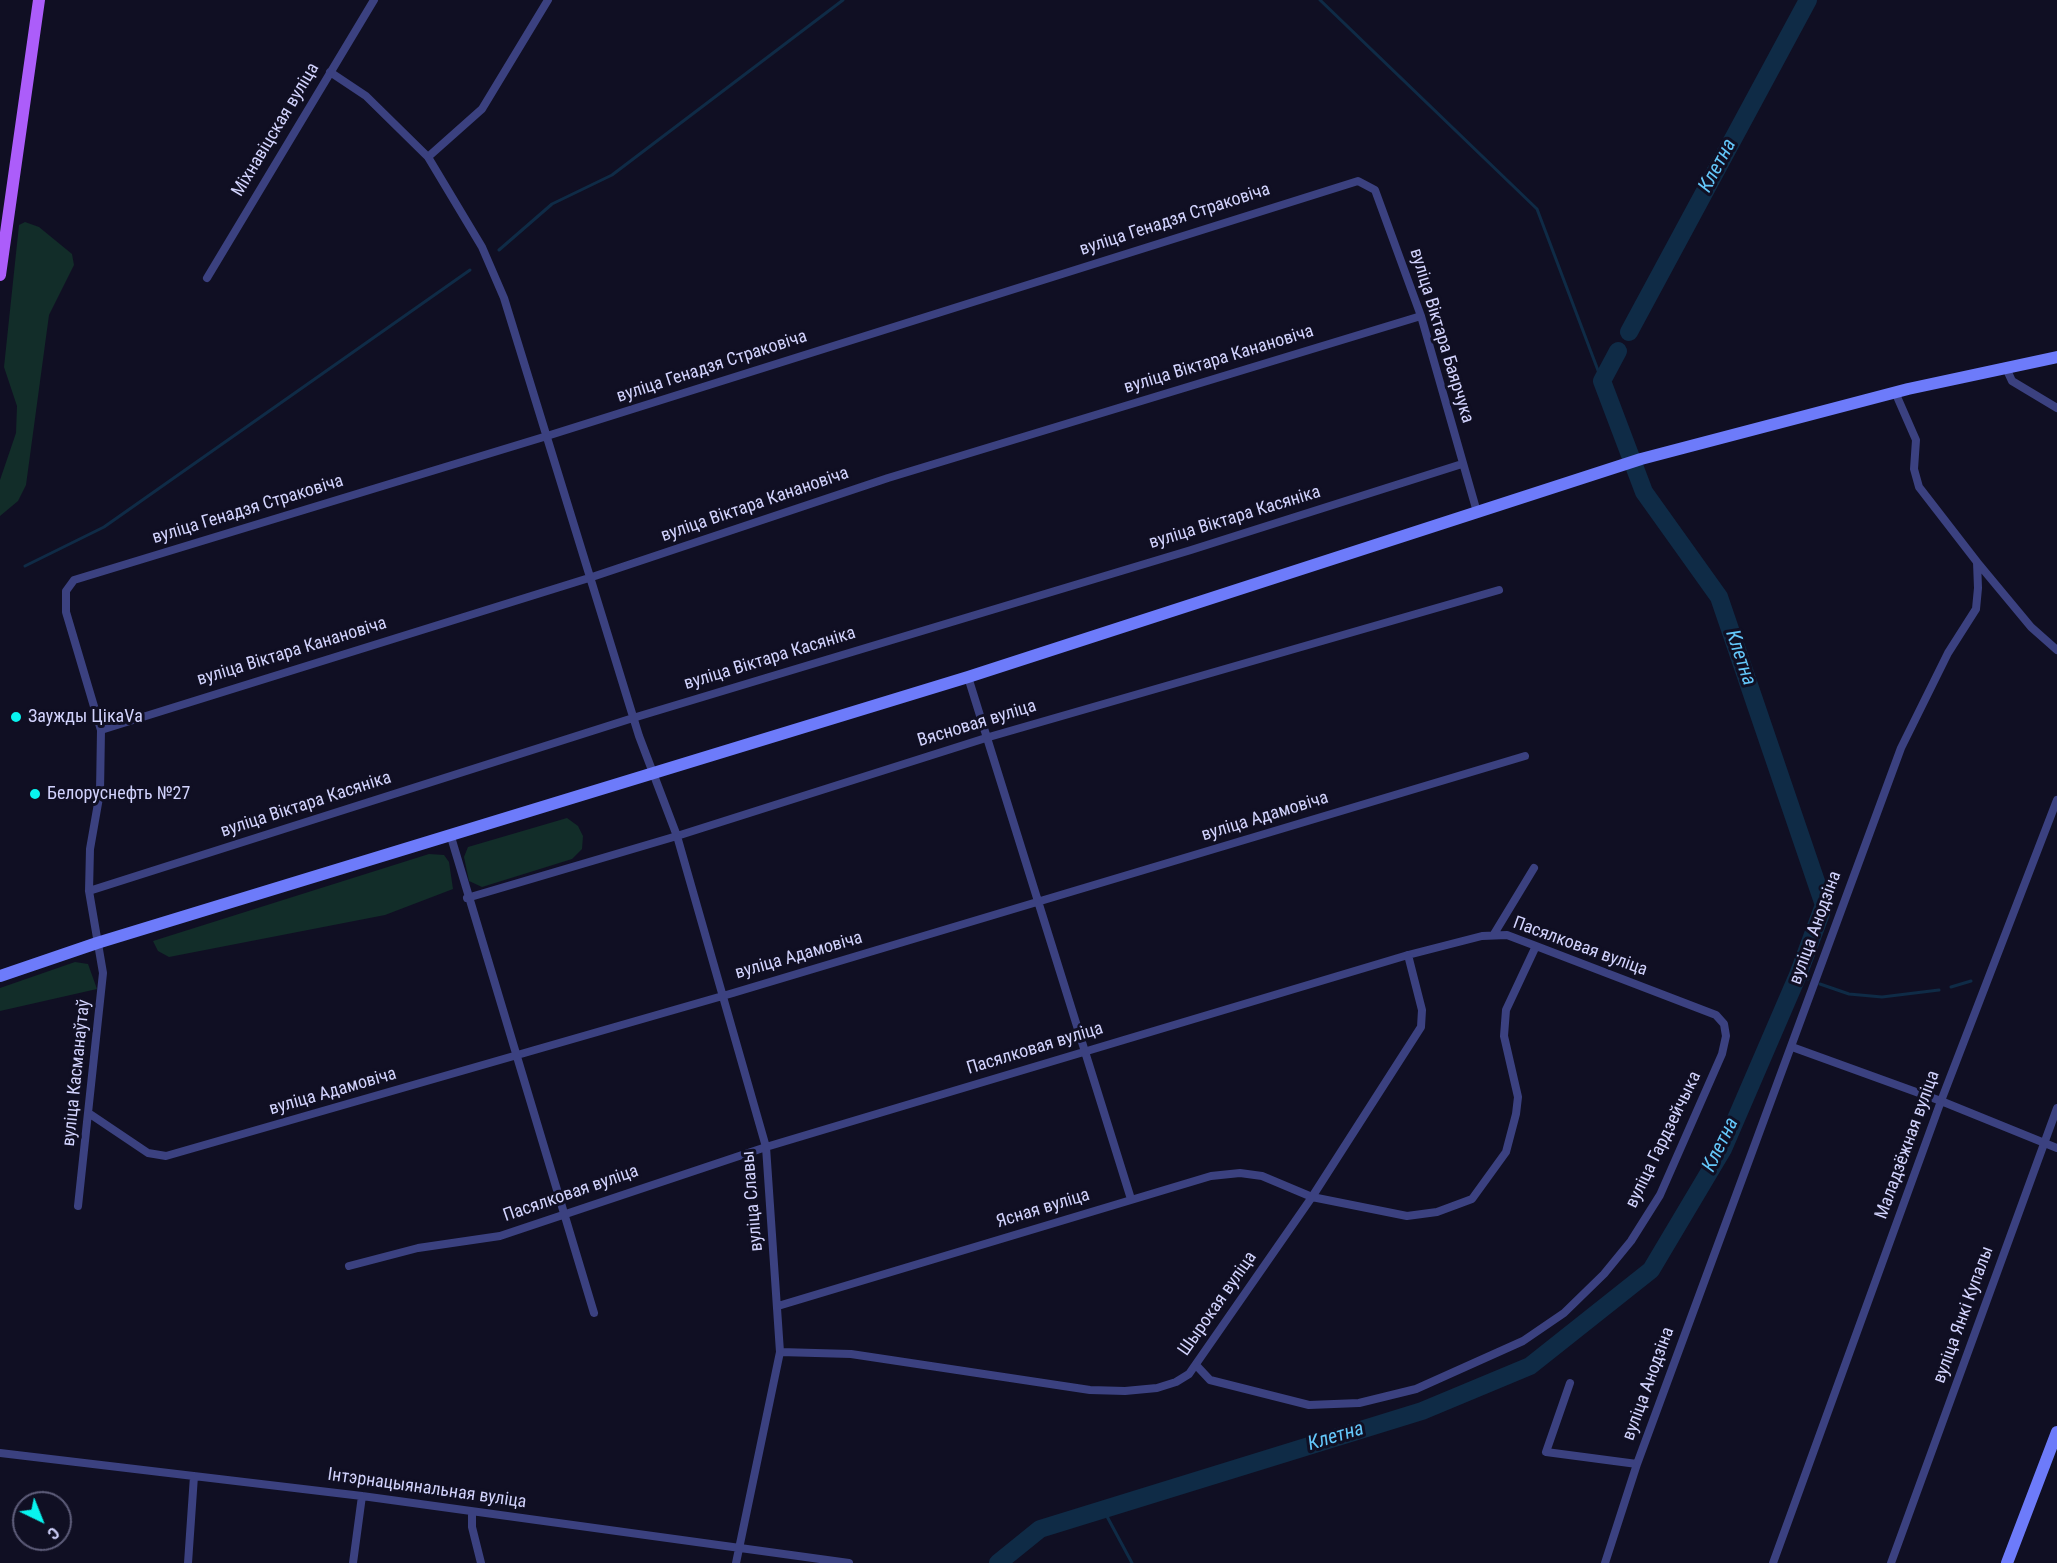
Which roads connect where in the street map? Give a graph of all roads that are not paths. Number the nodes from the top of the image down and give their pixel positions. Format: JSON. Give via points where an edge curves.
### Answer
{"nodes":[{"id":1,"x":39,"y":0,"type":"edge"},
{"id":2,"x":374,"y":0,"type":"edge"},
{"id":3,"x":548,"y":0,"type":"edge"},
{"id":4,"x":330,"y":72,"type":"junction"},
{"id":5,"x":428,"y":157,"type":"junction"},
{"id":6,"x":1358,"y":181,"type":"joint"},
{"id":7,"x":0,"y":275,"type":"edge"},
{"id":8,"x":207,"y":278,"type":"dead end"},
{"id":9,"x":1421,"y":316,"type":"junction"},
{"id":10,"x":2057,"y":357,"type":"edge"},
{"id":11,"x":2006,"y":368,"type":"junction"},
{"id":12,"x":1895,"y":392,"type":"junction"},
{"id":13,"x":2057,"y":408,"type":"edge"},
{"id":14,"x":547,"y":436,"type":"junction"},
{"id":15,"x":1462,"y":464,"type":"junction"},
{"id":16,"x":1477,"y":512,"type":"junction"},
{"id":17,"x":1977,"y":562,"type":"junction"},
{"id":18,"x":589,"y":578,"type":"junction"},
{"id":19,"x":74,"y":580,"type":"joint"},
{"id":20,"x":1499,"y":590,"type":"dead end"},
{"id":21,"x":2057,"y":650,"type":"edge"},
{"id":22,"x":968,"y":677,"type":"junction"},
{"id":23,"x":633,"y":718,"type":"junction"},
{"id":24,"x":101,"y":730,"type":"junction"},
{"id":25,"x":988,"y":737,"type":"junction"},
{"id":26,"x":1525,"y":756,"type":"dead end"},
{"id":27,"x":656,"y":774,"type":"junction"},
{"id":28,"x":2057,"y":800,"type":"edge"},
{"id":29,"x":677,"y":836,"type":"junction"},
{"id":30,"x":451,"y":837,"type":"junction"},
{"id":31,"x":1534,"y":868,"type":"dead end"},
{"id":32,"x":89,"y":891,"type":"junction"},
{"id":33,"x":468,"y":898,"type":"junction"},
{"id":34,"x":1040,"y":903,"type":"junction"},
{"id":35,"x":1494,"y":934,"type":"junction"},
{"id":36,"x":97,"y":944,"type":"junction"},
{"id":37,"x":1536,"y":946,"type":"junction"},
{"id":38,"x":1408,"y":955,"type":"junction"},
{"id":39,"x":0,"y":976,"type":"edge"},
{"id":40,"x":722,"y":996,"type":"junction"},
{"id":41,"x":1724,"y":1024,"type":"joint"},
{"id":42,"x":1792,"y":1047,"type":"junction"},
{"id":43,"x":1087,"y":1051,"type":"junction"},
{"id":44,"x":516,"y":1056,"type":"junction"},
{"id":45,"x":1941,"y":1101,"type":"junction"},
{"id":46,"x":2057,"y":1108,"type":"edge"},
{"id":47,"x":90,"y":1114,"type":"junction"},
{"id":48,"x":2044,"y":1144,"type":"junction"},
{"id":49,"x":766,"y":1147,"type":"junction"},
{"id":50,"x":2057,"y":1148,"type":"edge"},
{"id":51,"x":1315,"y":1198,"type":"junction"},
{"id":52,"x":1131,"y":1199,"type":"junction"},
{"id":53,"x":78,"y":1206,"type":"dead end"},
{"id":54,"x":562,"y":1213,"type":"junction"},
{"id":55,"x":349,"y":1266,"type":"dead end"},
{"id":56,"x":778,"y":1306,"type":"junction"},
{"id":57,"x":594,"y":1313,"type":"dead end"},
{"id":58,"x":780,"y":1352,"type":"junction"},
{"id":59,"x":1196,"y":1365,"type":"junction"},
{"id":60,"x":1570,"y":1383,"type":"dead end"},
{"id":61,"x":2057,"y":1432,"type":"edge"},
{"id":62,"x":0,"y":1453,"type":"edge"},
{"id":63,"x":1636,"y":1464,"type":"junction"},
{"id":64,"x":2051,"y":1464,"type":"edge"},
{"id":65,"x":194,"y":1476,"type":"junction"},
{"id":66,"x":362,"y":1496,"type":"junction"},
{"id":67,"x":472,"y":1513,"type":"junction"},
{"id":68,"x":739,"y":1548,"type":"junction"},
{"id":69,"x":188,"y":1563,"type":"edge"},
{"id":70,"x":353,"y":1563,"type":"edge"},
{"id":71,"x":481,"y":1563,"type":"edge"},
{"id":72,"x":736,"y":1563,"type":"edge"},
{"id":73,"x":849,"y":1563,"type":"edge"},
{"id":74,"x":1605,"y":1563,"type":"edge"},
{"id":75,"x":1773,"y":1563,"type":"edge"},
{"id":76,"x":1891,"y":1563,"type":"edge"},
{"id":77,"x":2007,"y":1563,"type":"edge"}],
"edges":[{"from":1,"to":7,"type":"main road"},
{"from":2,"to":4,"type":"street","name":"Міхнавіцская вуліца"},
{"from":3,"to":5,"type":"street","via":[[482,110]]},
{"from":4,"to":5,"type":"street","name":"вуліца Славы","via":[[366,96]]},
{"from":4,"to":8,"type":"street","name":"Міхнавіцская вуліца"},
{"from":5,"to":14,"type":"street","name":"вуліца Славы","via":[[482,247],[504,297]]},
{"from":6,"to":9,"type":"street","name":"вуліца Віктара Баярчука","via":[[1375,190]]},
{"from":6,"to":14,"type":"street","name":"вуліца Генадзя Страковіча"},
{"from":9,"to":15,"type":"street","name":"вуліца Віктара Баярчука"},
{"from":9,"to":18,"type":"street","name":"вуліца Віктара Канановіча","via":[[888,478]]},
{"from":10,"to":11,"type":"street"},
{"from":11,"to":12,"type":"street"},
{"from":11,"to":13,"type":"street","via":[[2012,381]]},
{"from":12,"to":16,"type":"street","via":[[1641,459]]},
{"from":12,"to":17,"type":"street","via":[[1916,440],[1914,469],[1919,487]]},
{"from":14,"to":18,"type":"street","name":"вуліца Славы"},
{"from":14,"to":19,"type":"street","name":"вуліца Генадзя Страковіча"},
{"from":15,"to":16,"type":"street","name":"вуліца Віктара Баярчука"},
{"from":15,"to":23,"type":"street","name":"вуліца Віктара Касяніка"},
{"from":16,"to":22,"type":"street"},
{"from":17,"to":21,"type":"street","via":[[2031,627]]},
{"from":17,"to":42,"type":"street","name":"вуліца Анодзіна","via":[[1976,609],[1948,653],[1901,748]]},
{"from":18,"to":23,"type":"street","name":"вуліца Славы"},
{"from":18,"to":24,"type":"street","name":"вуліца Віктара Канановіча"},
{"from":19,"to":24,"type":"street","name":"вуліца Касманаўтаў","via":[[66,591],[66,612]]},
{"from":20,"to":25,"type":"street","name":"Вясновая вуліца"},
{"from":22,"to":25,"type":"street"},
{"from":22,"to":27,"type":"street"},
{"from":23,"to":27,"type":"street","name":"вуліца Славы"},
{"from":23,"to":32,"type":"street","name":"вуліца Віктара Касяніка"},
{"from":24,"to":32,"type":"street","name":"вуліца Касманаўтаў","via":[[100,792],[90,849]]},
{"from":25,"to":29,"type":"street","name":"Вясновая вуліца"},
{"from":25,"to":34,"type":"street"},
{"from":26,"to":34,"type":"street","name":"вуліца Адамовіча"},
{"from":27,"to":29,"type":"street","name":"вуліца Славы"},
{"from":27,"to":30,"type":"street"},
{"from":28,"to":45,"type":"street","name":"Маладзёжная вуліца"},
{"from":29,"to":33,"type":"street","name":"Вясновая вуліца"},
{"from":29,"to":40,"type":"street","name":"вуліца Славы"},
{"from":30,"to":33,"type":"street"},
{"from":30,"to":36,"type":"street"},
{"from":31,"to":35,"type":"street"},
{"from":32,"to":36,"type":"street","name":"вуліца Касманаўтаў"},
{"from":33,"to":44,"type":"street"},
{"from":34,"to":40,"type":"street","name":"вуліца Адамовіча"},
{"from":34,"to":43,"type":"street"},
{"from":35,"to":37,"type":"street","name":"Пасялковая вуліца"},
{"from":35,"to":38,"type":"street","name":"Пасялковая вуліца"},
{"from":36,"to":39,"type":"street"},
{"from":36,"to":47,"type":"street","name":"вуліца Касманаўтаў","via":[[103,973]]},
{"from":37,"to":41,"type":"street","name":"Пасялковая вуліца","via":[[1716,1015]]},
{"from":37,"to":51,"type":"street","via":[[1506,1010],[1504,1036],[1518,1096],[1516,1114],[1506,1152],[1472,1199],[1437,1212],[1407,1216]]},
{"from":38,"to":43,"type":"street","name":"Пасялковая вуліца"},
{"from":38,"to":51,"type":"street","name":"Шырокая вуліца","via":[[1422,1010],[1421,1027]]},
{"from":40,"to":44,"type":"street","name":"вуліца Адамовіча"},
{"from":40,"to":49,"type":"street","name":"вуліца Славы"},
{"from":41,"to":59,"type":"street","name":"вуліца Гардзейчыка","via":[[1722,1054],[1660,1195],[1631,1241],[1564,1313],[1523,1341],[1416,1389],[1359,1403],[1309,1405],[1209,1380]]},
{"from":42,"to":45,"type":"street"},
{"from":42,"to":63,"type":"street","name":"вуліца Анодзіна"},
{"from":43,"to":49,"type":"street","name":"Пасялковая вуліца"},
{"from":43,"to":52,"type":"street"},
{"from":44,"to":47,"type":"street","name":"вуліца Адамовіча","via":[[166,1156],[148,1153]]},
{"from":44,"to":54,"type":"street"},
{"from":45,"to":48,"type":"street"},
{"from":45,"to":75,"type":"street","name":"Маладзёжная вуліца"},
{"from":46,"to":48,"type":"street","name":"вуліца Янкі Купалы"},
{"from":47,"to":53,"type":"street","name":"вуліца Касманаўтаў"},
{"from":48,"to":50,"type":"street"},
{"from":48,"to":76,"type":"street","name":"вуліца Янкі Купалы"},
{"from":49,"to":54,"type":"street","name":"Пасялковая вуліца"},
{"from":49,"to":56,"type":"street","name":"вуліца Славы"},
{"from":51,"to":52,"type":"street","name":"Ясная вуліца","via":[[1262,1176],[1240,1173],[1211,1176]]},
{"from":51,"to":59,"type":"street","name":"Шырокая вуліца"},
{"from":52,"to":56,"type":"street","name":"Ясная вуліца"},
{"from":54,"to":55,"type":"street","name":"Пасялковая вуліца","via":[[500,1236],[418,1248]]},
{"from":54,"to":57,"type":"street"},
{"from":56,"to":58,"type":"street","name":"вуліца Славы"},
{"from":58,"to":59,"type":"street","name":"Шырокая вуліца","via":[[851,1354],[1090,1390],[1157,1388],[1176,1382]]},
{"from":58,"to":68,"type":"street","name":"вуліца Славы"},
{"from":60,"to":63,"type":"street","via":[[1546,1452]]},
{"from":61,"to":64,"type":"street"},
{"from":62,"to":65,"type":"street","name":"Інтэрнацыянальная вуліца"},
{"from":63,"to":74,"type":"street","name":"вуліца Анодзіна"},
{"from":64,"to":77,"type":"street"},
{"from":65,"to":66,"type":"street","name":"Інтэрнацыянальная вуліца"},
{"from":65,"to":69,"type":"street"},
{"from":66,"to":67,"type":"street","name":"Інтэрнацыянальная вуліца"},
{"from":66,"to":70,"type":"street"},
{"from":67,"to":68,"type":"street","name":"Інтэрнацыянальная вуліца"},
{"from":67,"to":71,"type":"street","via":[[471,1527]]},
{"from":68,"to":72,"type":"street","name":"вуліца Славы"},
{"from":68,"to":73,"type":"street","name":"Інтэрнацыянальная вуліца"}]}
